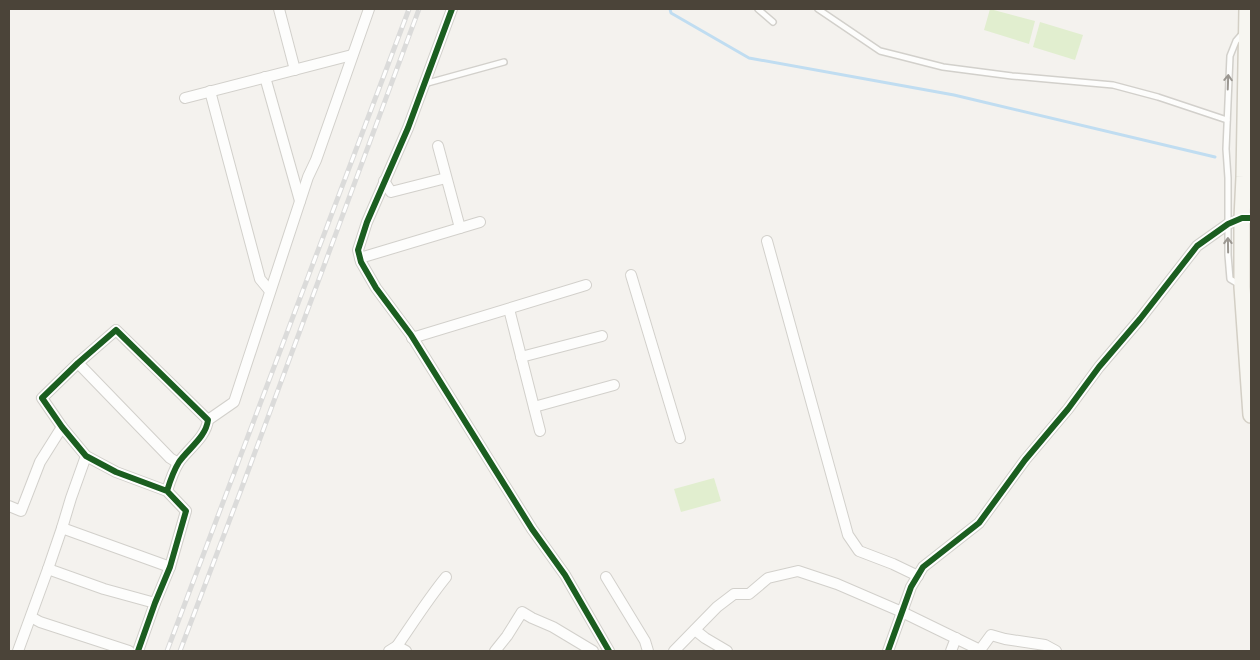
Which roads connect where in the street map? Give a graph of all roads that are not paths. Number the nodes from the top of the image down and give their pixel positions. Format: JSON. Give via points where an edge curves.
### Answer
{"nodes":[{"id":1,"x":279,"y":9,"type":"edge"},
{"id":2,"x":369,"y":9,"type":"edge"},
{"id":3,"x":452,"y":9,"type":"edge"},
{"id":4,"x":758,"y":9,"type":"edge"},
{"id":5,"x":818,"y":9,"type":"edge"},
{"id":6,"x":1247,"y":9,"type":"edge"},
{"id":7,"x":773,"y":22,"type":"dead end"},
{"id":8,"x":1246,"y":30,"type":"junction"},
{"id":9,"x":352,"y":55,"type":"junction"},
{"id":10,"x":504,"y":62,"type":"dead end"},
{"id":11,"x":294,"y":70,"type":"junction"},
{"id":12,"x":265,"y":77,"type":"junction"},
{"id":13,"x":424,"y":84,"type":"junction"},
{"id":14,"x":210,"y":91,"type":"junction"},
{"id":15,"x":185,"y":98,"type":"dead end"},
{"id":16,"x":1227,"y":120,"type":"junction"},
{"id":17,"x":438,"y":146,"type":"dead end"},
{"id":18,"x":446,"y":178,"type":"junction"},
{"id":19,"x":384,"y":181,"type":"junction"},
{"id":20,"x":300,"y":201,"type":"junction"},
{"id":21,"x":1240,"y":220,"type":"edge"},
{"id":22,"x":480,"y":222,"type":"dead end"},
{"id":23,"x":460,"y":228,"type":"junction"},
{"id":24,"x":767,"y":241,"type":"dead end"},
{"id":25,"x":360,"y":258,"type":"junction"},
{"id":26,"x":630,"y":276,"type":"dead end"},
{"id":27,"x":586,"y":285,"type":"dead end"},
{"id":28,"x":270,"y":291,"type":"junction"},
{"id":29,"x":509,"y":309,"type":"junction"},
{"id":30,"x":602,"y":336,"type":"dead end"},
{"id":31,"x":412,"y":338,"type":"junction"},
{"id":32,"x":521,"y":357,"type":"junction"},
{"id":33,"x":78,"y":364,"type":"junction"},
{"id":34,"x":614,"y":385,"type":"dead end"},
{"id":35,"x":534,"y":407,"type":"junction"},
{"id":36,"x":1251,"y":415,"type":"edge"},
{"id":37,"x":208,"y":420,"type":"junction"},
{"id":38,"x":62,"y":427,"type":"junction"},
{"id":39,"x":540,"y":431,"type":"dead end"},
{"id":40,"x":680,"y":438,"type":"dead end"},
{"id":41,"x":86,"y":456,"type":"junction"},
{"id":42,"x":178,"y":463,"type":"junction"},
{"id":43,"x":167,"y":491,"type":"junction"},
{"id":44,"x":9,"y":506,"type":"edge"},
{"id":45,"x":62,"y":528,"type":"junction"},
{"id":46,"x":170,"y":566,"type":"junction"},
{"id":47,"x":48,"y":569,"type":"junction"},
{"id":48,"x":918,"y":576,"type":"junction"},
{"id":49,"x":446,"y":577,"type":"dead end"},
{"id":50,"x":606,"y":577,"type":"dead end"},
{"id":51,"x":155,"y":602,"type":"junction"},
{"id":52,"x":902,"y":612,"type":"junction"},
{"id":53,"x":31,"y":617,"type":"junction"},
{"id":54,"x":695,"y":630,"type":"junction"},
{"id":55,"x":956,"y":638,"type":"junction"},
{"id":56,"x":398,"y":650,"type":"edge"},
{"id":57,"x":18,"y":651,"type":"edge"},
{"id":58,"x":129,"y":651,"type":"edge"},
{"id":59,"x":138,"y":651,"type":"edge"},
{"id":60,"x":494,"y":651,"type":"edge"},
{"id":61,"x":593,"y":651,"type":"edge"},
{"id":62,"x":609,"y":651,"type":"edge"},
{"id":63,"x":648,"y":651,"type":"edge"},
{"id":64,"x":674,"y":651,"type":"edge"},
{"id":65,"x":726,"y":651,"type":"edge"},
{"id":66,"x":888,"y":651,"type":"edge"},
{"id":67,"x":951,"y":651,"type":"edge"},
{"id":68,"x":1056,"y":651,"type":"edge"}],
"edges":[{"from":1,"to":11,"type":"street"},
{"from":2,"to":9,"type":"street"},
{"from":3,"to":13,"type":"street"},
{"from":4,"to":7,"type":"lane"},
{"from":5,"to":16,"type":"lane","via":[[880,51],[943,67],[1113,85]]},
{"from":6,"to":8,"type":"street"},
{"from":16,"to":8,"type":"lane","one_way":true,"via":[[1230,56],[1236,41]]},
{"from":8,"to":21,"type":"street"},
{"from":9,"to":11,"type":"street"},
{"from":9,"to":20,"type":"street"},
{"from":10,"to":13,"type":"lane"},
{"from":11,"to":12,"type":"street"},
{"from":12,"to":14,"type":"street"},
{"from":12,"to":20,"type":"street"},
{"from":13,"to":19,"type":"street"},
{"from":14,"to":15,"type":"street"},
{"from":14,"to":28,"type":"street","via":[[260,279]]},
{"from":16,"to":21,"type":"lane","via":[[1228,178]]},
{"from":17,"to":18,"type":"street"},
{"from":18,"to":19,"type":"street","via":[[391,192]]},
{"from":18,"to":23,"type":"street"},
{"from":19,"to":25,"type":"street","via":[[358,250]]},
{"from":20,"to":28,"type":"street"},
{"from":36,"to":21,"type":"street","one_way":true},
{"from":21,"to":48,"type":"street","via":[[1197,246],[1025,460],[979,523],[923,567]]},
{"from":22,"to":23,"type":"street"},
{"from":23,"to":25,"type":"street"},
{"from":24,"to":48,"type":"street","via":[[848,535],[859,550]]},
{"from":25,"to":31,"type":"street","via":[[376,288]]},
{"from":26,"to":40,"type":"street"},
{"from":27,"to":29,"type":"street"},
{"from":28,"to":37,"type":"street","via":[[234,402]]},
{"from":29,"to":31,"type":"street"},
{"from":29,"to":32,"type":"street"},
{"from":30,"to":32,"type":"street"},
{"from":31,"to":62,"type":"street"},
{"from":32,"to":35,"type":"street"},
{"from":33,"to":37,"type":"street","via":[[116,330]]},
{"from":33,"to":38,"type":"street","via":[[42,398]]},
{"from":33,"to":42,"type":"street"},
{"from":34,"to":35,"type":"street"},
{"from":35,"to":39,"type":"street"},
{"from":37,"to":42,"type":"street","via":[[202,435]]},
{"from":38,"to":41,"type":"street"},
{"from":38,"to":44,"type":"street","via":[[40,462],[21,511]]},
{"from":41,"to":43,"type":"street","via":[[116,472]]},
{"from":41,"to":45,"type":"street"},
{"from":42,"to":43,"type":"street"},
{"from":43,"to":46,"type":"street","via":[[186,511]]},
{"from":45,"to":46,"type":"street"},
{"from":45,"to":47,"type":"street"},
{"from":46,"to":51,"type":"street"},
{"from":47,"to":51,"type":"street","via":[[104,589]]},
{"from":47,"to":53,"type":"street"},
{"from":48,"to":52,"type":"street"},
{"from":49,"to":56,"type":"street","via":[[431,595]]},
{"from":50,"to":63,"type":"street"},
{"from":51,"to":59,"type":"street"},
{"from":52,"to":54,"type":"street","via":[[838,584],[798,571],[768,578],[749,594],[734,594]]},
{"from":52,"to":55,"type":"street"},
{"from":52,"to":66,"type":"street"},
{"from":53,"to":57,"type":"street"},
{"from":53,"to":58,"type":"street"},
{"from":54,"to":64,"type":"street"},
{"from":54,"to":65,"type":"street"},
{"from":55,"to":67,"type":"street"},
{"from":55,"to":68,"type":"street","via":[[980,650],[991,635],[1045,645]]},
{"from":60,"to":61,"type":"street","via":[[522,612]]}]}
